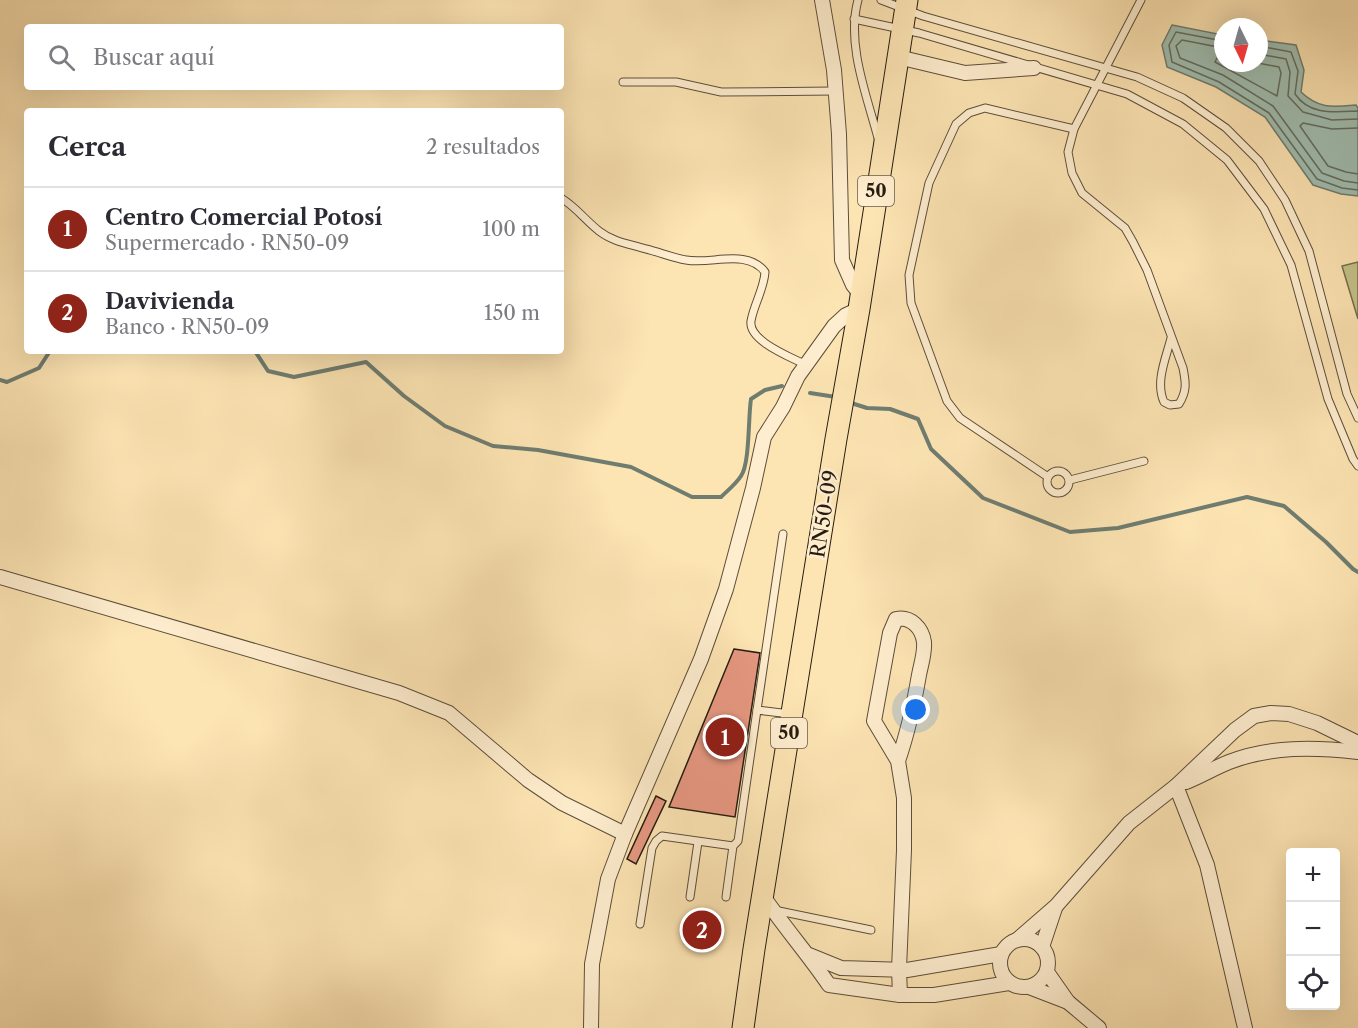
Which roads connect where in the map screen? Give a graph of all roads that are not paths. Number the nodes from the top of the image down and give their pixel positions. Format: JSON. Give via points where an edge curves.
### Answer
{"nodes":[{"id":1,"x":822,"y":0,"type":"edge"},
{"id":2,"x":858,"y":0,"type":"edge"},
{"id":3,"x":881,"y":0,"type":"edge"},
{"id":4,"x":1141,"y":0,"type":"edge"},
{"id":5,"x":905,"y":13,"type":"edge"},
{"id":6,"x":854,"y":19,"type":"junction"},
{"id":7,"x":898,"y":57,"type":"junction"},
{"id":8,"x":1034,"y":68,"type":"junction"},
{"id":9,"x":1107,"y":68,"type":"junction"},
{"id":10,"x":623,"y":82,"type":"dead end"},
{"id":11,"x":1096,"y":86,"type":"junction"},
{"id":12,"x":836,"y":92,"type":"junction"},
{"id":13,"x":1074,"y":129,"type":"junction"},
{"id":14,"x":882,"y":153,"type":"junction"},
{"id":15,"x":564,"y":200,"type":"edge"},
{"id":16,"x":860,"y":302,"type":"junction"},
{"id":17,"x":1171,"y":338,"type":"junction"},
{"id":18,"x":806,"y":365,"type":"junction"},
{"id":19,"x":1358,"y":418,"type":"edge"},
{"id":20,"x":1144,"y":461,"type":"dead end"},
{"id":21,"x":1358,"y":466,"type":"edge"},
{"id":22,"x":1048,"y":477,"type":"junction"},
{"id":23,"x":1070,"y":480,"type":"junction"},
{"id":24,"x":783,"y":534,"type":"dead end"},
{"id":25,"x":0,"y":577,"type":"edge"},
{"id":26,"x":758,"y":710,"type":"junction"},
{"id":27,"x":792,"y":715,"type":"junction"},
{"id":28,"x":1358,"y":743,"type":"edge"},
{"id":29,"x":1358,"y":752,"type":"edge"},
{"id":30,"x":898,"y":761,"type":"junction"},
{"id":31,"x":1176,"y":786,"type":"junction"},
{"id":32,"x":625,"y":834,"type":"junction"},
{"id":33,"x":698,"y":842,"type":"junction"},
{"id":34,"x":733,"y":846,"type":"junction"},
{"id":35,"x":690,"y":897,"type":"dead end"},
{"id":36,"x":726,"y":897,"type":"dead end"},
{"id":37,"x":767,"y":903,"type":"junction"},
{"id":38,"x":1056,"y":906,"type":"junction"},
{"id":39,"x":640,"y":924,"type":"dead end"},
{"id":40,"x":871,"y":930,"type":"dead end"},
{"id":41,"x":1017,"y":940,"type":"junction"},
{"id":42,"x":1042,"y":947,"type":"junction"},
{"id":43,"x":1001,"y":954,"type":"junction"},
{"id":44,"x":809,"y":955,"type":"junction"},
{"id":45,"x":899,"y":969,"type":"junction"},
{"id":46,"x":1047,"y":972,"type":"junction"},
{"id":47,"x":1010,"y":983,"type":"junction"},
{"id":48,"x":1029,"y":987,"type":"junction"},
{"id":49,"x":900,"y":995,"type":"junction"},
{"id":50,"x":1068,"y":1002,"type":"junction"},
{"id":51,"x":591,"y":1028,"type":"edge"},
{"id":52,"x":743,"y":1028,"type":"edge"},
{"id":53,"x":1099,"y":1028,"type":"edge"},
{"id":54,"x":1245,"y":1028,"type":"edge"}],
"edges":[{"from":1,"to":12,"type":"street"},
{"from":2,"to":6,"type":"lane"},
{"from":3,"to":5,"type":"lane"},
{"from":4,"to":9,"type":"lane"},
{"from":5,"to":6,"type":"lane"},
{"from":5,"to":7,"type":"main road","name":"RN50-09","number":"50"},
{"from":5,"to":8,"type":"lane"},
{"from":5,"to":9,"type":"lane"},
{"from":6,"to":14,"type":"lane","via":[[862,74]]},
{"from":7,"to":8,"type":"street","via":[[965,73]]},
{"from":7,"to":14,"type":"main road","name":"RN50-09","number":"50"},
{"from":8,"to":11,"type":"lane"},
{"from":9,"to":11,"type":"lane"},
{"from":9,"to":19,"type":"lane","via":[[1183,98],[1226,128],[1259,161],[1285,200],[1309,251],[1347,394]]},
{"from":10,"to":12,"type":"lane","via":[[676,82],[721,92]]},
{"from":11,"to":13,"type":"lane"},
{"from":11,"to":21,"type":"lane","via":[[1127,94],[1183,124],[1227,160],[1264,209],[1291,265],[1328,399]]},
{"from":12,"to":16,"type":"street","via":[[843,260]]},
{"from":13,"to":17,"type":"lane","via":[[1068,152],[1072,173],[1082,193],[1125,228],[1147,270]]},
{"from":13,"to":22,"type":"lane","via":[[985,108],[969,113],[956,124],[928,183],[909,275],[911,303],[947,401],[960,418]]},
{"from":14,"to":16,"type":"main road","name":"RN50-09","number":"50"},
{"from":15,"to":18,"type":"lane","via":[[614,240],[688,261],[740,259],[760,266],[765,272],[750,323],[752,332]]},
{"from":16,"to":18,"type":"street","via":[[834,326]]},
{"from":16,"to":27,"type":"main road","name":"RN50-09","number":"50"},
{"from":17,"to":17,"type":"lane","via":[[1160,387],[1164,402],[1170,405],[1179,404],[1186,384]]},
{"from":18,"to":32,"type":"street","via":[[765,437],[726,589],[701,658]]},
{"from":20,"to":23,"type":"lane"},
{"from":22,"to":23,"type":"lane","via":[[1059,471]]},
{"from":22,"to":23,"type":"lane","via":[[1047,486],[1058,494],[1069,487]]},
{"from":24,"to":26,"type":"lane"},
{"from":25,"to":32,"type":"street","via":[[399,693],[449,713],[528,780],[562,803]]},
{"from":26,"to":27,"type":"lane"},
{"from":26,"to":34,"type":"lane","via":[[738,840]]},
{"from":27,"to":37,"type":"main road","name":"RN50-09","number":"50"},
{"from":28,"to":31,"type":"street","via":[[1289,714],[1254,716]]},
{"from":29,"to":31,"type":"street","via":[[1320,748],[1253,754]]},
{"from":30,"to":30,"type":"street","via":[[874,720],[890,633],[896,619],[902,618],[921,631],[924,651]]},
{"from":30,"to":45,"type":"street","via":[[904,798]]},
{"from":31,"to":38,"type":"street","via":[[1129,823]]},
{"from":31,"to":54,"type":"street","via":[[1207,865]]},
{"from":32,"to":51,"type":"street","via":[[608,879],[592,964]]},
{"from":33,"to":34,"type":"lane"},
{"from":33,"to":35,"type":"lane"},
{"from":33,"to":39,"type":"lane","via":[[662,836],[656,841]]},
{"from":34,"to":36,"type":"lane"},
{"from":37,"to":40,"type":"lane"},
{"from":37,"to":44,"type":"street"},
{"from":37,"to":52,"type":"main road","name":"RN50-09","number":"50"},
{"from":38,"to":41,"type":"street"},
{"from":38,"to":42,"type":"street"},
{"from":41,"to":42,"type":"street","via":[[1028,939]]},
{"from":41,"to":43,"type":"street"},
{"from":42,"to":46,"type":"street"},
{"from":43,"to":45,"type":"street"},
{"from":43,"to":47,"type":"street","via":[[1000,970]]},
{"from":44,"to":45,"type":"street","via":[[841,968]]},
{"from":44,"to":49,"type":"street","via":[[829,985]]},
{"from":45,"to":49,"type":"street"},
{"from":46,"to":48,"type":"street","via":[[1041,981]]},
{"from":46,"to":50,"type":"street"},
{"from":47,"to":48,"type":"street"},
{"from":47,"to":49,"type":"street","via":[[934,995]]},
{"from":48,"to":50,"type":"street"},
{"from":50,"to":53,"type":"street"}]}
